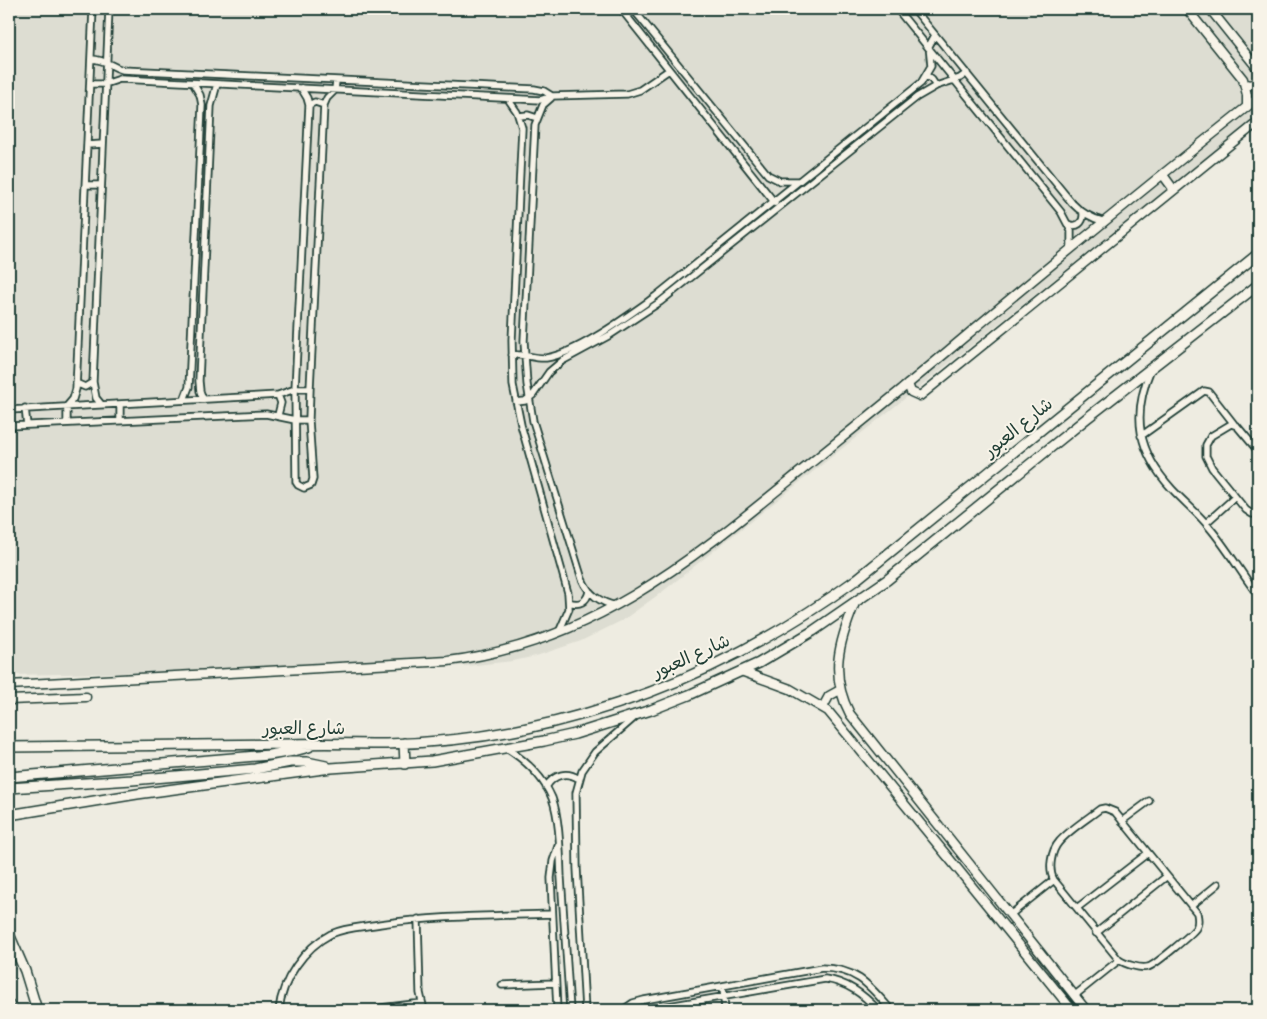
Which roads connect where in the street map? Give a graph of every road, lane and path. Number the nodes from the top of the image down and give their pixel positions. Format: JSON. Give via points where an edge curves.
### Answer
{"nodes":[{"id":1,"x":93,"y":9,"type":"edge"},
{"id":2,"x":109,"y":9,"type":"edge"},
{"id":3,"x":621,"y":9,"type":"edge"},
{"id":4,"x":633,"y":9,"type":"edge"},
{"id":5,"x":897,"y":9,"type":"edge"},
{"id":6,"x":914,"y":9,"type":"edge"},
{"id":7,"x":1187,"y":9,"type":"edge"},
{"id":8,"x":1210,"y":9,"type":"edge"},
{"id":9,"x":649,"y":28,"type":"junction"},
{"id":10,"x":641,"y":34,"type":"junction"},
{"id":11,"x":935,"y":35,"type":"junction"},
{"id":12,"x":930,"y":50,"type":"junction"},
{"id":13,"x":91,"y":59,"type":"junction"},
{"id":14,"x":106,"y":60,"type":"junction"},
{"id":15,"x":1258,"y":69,"type":"edge"},
{"id":16,"x":122,"y":70,"type":"junction"},
{"id":17,"x":669,"y":70,"type":"junction"},
{"id":18,"x":967,"y":73,"type":"junction"},
{"id":19,"x":926,"y":76,"type":"junction"},
{"id":20,"x":120,"y":79,"type":"junction"},
{"id":21,"x":956,"y":80,"type":"junction"},
{"id":22,"x":336,"y":81,"type":"junction"},
{"id":23,"x":1258,"y":81,"type":"edge"},
{"id":24,"x":193,"y":83,"type":"junction"},
{"id":25,"x":90,"y":84,"type":"junction"},
{"id":26,"x":105,"y":84,"type":"junction"},
{"id":27,"x":218,"y":84,"type":"junction"},
{"id":28,"x":1245,"y":84,"type":"junction"},
{"id":29,"x":936,"y":86,"type":"junction"},
{"id":30,"x":301,"y":88,"type":"junction"},
{"id":31,"x":335,"y":90,"type":"junction"},
{"id":32,"x":552,"y":96,"type":"junction"},
{"id":33,"x":907,"y":96,"type":"junction"},
{"id":34,"x":201,"y":98,"type":"junction"},
{"id":35,"x":212,"y":98,"type":"junction"},
{"id":36,"x":1258,"y":98,"type":"edge"},
{"id":37,"x":508,"y":99,"type":"junction"},
{"id":38,"x":912,"y":102,"type":"junction"},
{"id":39,"x":309,"y":105,"type":"junction"},
{"id":40,"x":324,"y":105,"type":"junction"},
{"id":41,"x":1247,"y":106,"type":"junction"},
{"id":42,"x":519,"y":116,"type":"junction"},
{"id":43,"x":537,"y":118,"type":"junction"},
{"id":44,"x":1258,"y":122,"type":"edge"},
{"id":45,"x":87,"y":144,"type":"junction"},
{"id":46,"x":103,"y":144,"type":"junction"},
{"id":47,"x":1163,"y":175,"type":"junction"},
{"id":48,"x":799,"y":181,"type":"junction"},
{"id":49,"x":86,"y":185,"type":"junction"},
{"id":50,"x":101,"y":185,"type":"junction"},
{"id":51,"x":1174,"y":190,"type":"junction"},
{"id":52,"x":520,"y":198,"type":"junction"},
{"id":53,"x":532,"y":199,"type":"junction"},
{"id":54,"x":774,"y":201,"type":"junction"},
{"id":55,"x":778,"y":207,"type":"junction"},
{"id":56,"x":1083,"y":213,"type":"junction"},
{"id":57,"x":1104,"y":222,"type":"junction"},
{"id":58,"x":1068,"y":224,"type":"junction"},
{"id":59,"x":517,"y":245,"type":"junction"},
{"id":60,"x":528,"y":246,"type":"junction"},
{"id":61,"x":1071,"y":248,"type":"junction"},
{"id":62,"x":1258,"y":254,"type":"edge"},
{"id":63,"x":195,"y":265,"type":"junction"},
{"id":64,"x":204,"y":266,"type":"junction"},
{"id":65,"x":690,"y":269,"type":"junction"},
{"id":66,"x":695,"y":274,"type":"junction"},
{"id":67,"x":1258,"y":285,"type":"edge"},
{"id":68,"x":514,"y":295,"type":"junction"},
{"id":69,"x":525,"y":295,"type":"junction"},
{"id":70,"x":512,"y":355,"type":"junction"},
{"id":71,"x":524,"y":356,"type":"junction"},
{"id":72,"x":551,"y":356,"type":"junction"},
{"id":73,"x":554,"y":367,"type":"junction"},
{"id":74,"x":1153,"y":367,"type":"junction"},
{"id":75,"x":928,"y":368,"type":"junction"},
{"id":76,"x":93,"y":382,"type":"junction"},
{"id":77,"x":76,"y":383,"type":"junction"},
{"id":78,"x":935,"y":383,"type":"junction"},
{"id":79,"x":908,"y":384,"type":"junction"},
{"id":80,"x":199,"y":386,"type":"junction"},
{"id":81,"x":189,"y":387,"type":"junction"},
{"id":82,"x":296,"y":389,"type":"junction"},
{"id":83,"x":310,"y":389,"type":"junction"},
{"id":84,"x":278,"y":395,"type":"junction"},
{"id":85,"x":203,"y":399,"type":"junction"},
{"id":86,"x":529,"y":399,"type":"junction"},
{"id":87,"x":184,"y":400,"type":"junction"},
{"id":88,"x":516,"y":402,"type":"junction"},
{"id":89,"x":102,"y":404,"type":"junction"},
{"id":90,"x":120,"y":404,"type":"junction"},
{"id":91,"x":67,"y":406,"type":"junction"},
{"id":92,"x":25,"y":408,"type":"junction"},
{"id":93,"x":9,"y":410,"type":"edge"},
{"id":94,"x":278,"y":415,"type":"junction"},
{"id":95,"x":120,"y":420,"type":"junction"},
{"id":96,"x":295,"y":420,"type":"junction"},
{"id":97,"x":309,"y":420,"type":"junction"},
{"id":98,"x":67,"y":422,"type":"junction"},
{"id":99,"x":1234,"y":424,"type":"junction"},
{"id":100,"x":26,"y":425,"type":"junction"},
{"id":101,"x":9,"y":426,"type":"edge"},
{"id":102,"x":1141,"y":436,"type":"junction"},
{"id":103,"x":1258,"y":451,"type":"edge"},
{"id":104,"x":1236,"y":497,"type":"junction"},
{"id":105,"x":1258,"y":514,"type":"edge"},
{"id":106,"x":1206,"y":523,"type":"junction"},
{"id":107,"x":589,"y":591,"type":"junction"},
{"id":108,"x":1258,"y":596,"type":"edge"},
{"id":109,"x":569,"y":602,"type":"junction"},
{"id":110,"x":855,"y":604,"type":"junction"},
{"id":111,"x":617,"y":606,"type":"junction"},
{"id":112,"x":558,"y":632,"type":"junction"},
{"id":113,"x":741,"y":671,"type":"junction"},
{"id":114,"x":39,"y":683,"type":"junction"},
{"id":115,"x":9,"y":685,"type":"edge"},
{"id":116,"x":840,"y":690,"type":"junction"},
{"id":117,"x":86,"y":697,"type":"dead end"},
{"id":118,"x":40,"y":699,"type":"junction"},
{"id":119,"x":9,"y":700,"type":"edge"},
{"id":120,"x":823,"y":707,"type":"junction"},
{"id":121,"x":637,"y":715,"type":"junction"},
{"id":122,"x":317,"y":743,"type":"junction"},
{"id":123,"x":404,"y":743,"type":"junction"},
{"id":124,"x":9,"y":747,"type":"edge"},
{"id":125,"x":506,"y":748,"type":"junction"},
{"id":126,"x":405,"y":764,"type":"junction"},
{"id":127,"x":331,"y":768,"type":"junction"},
{"id":128,"x":9,"y":776,"type":"edge"},
{"id":129,"x":579,"y":779,"type":"junction"},
{"id":130,"x":546,"y":786,"type":"junction"},
{"id":131,"x":10,"y":788,"type":"edge"},
{"id":132,"x":1149,"y":801,"type":"dead end"},
{"id":133,"x":9,"y":815,"type":"edge"},
{"id":134,"x":1122,"y":821,"type":"junction"},
{"id":135,"x":559,"y":844,"type":"junction"},
{"id":136,"x":1148,"y":852,"type":"junction"},
{"id":137,"x":1166,"y":876,"type":"junction"},
{"id":138,"x":1054,"y":880,"type":"junction"},
{"id":139,"x":1218,"y":884,"type":"dead end"},
{"id":140,"x":1191,"y":906,"type":"junction"},
{"id":141,"x":1077,"y":908,"type":"junction"},
{"id":142,"x":551,"y":914,"type":"junction"},
{"id":143,"x":1010,"y":915,"type":"junction"},
{"id":144,"x":418,"y":919,"type":"junction"},
{"id":145,"x":1096,"y":933,"type":"junction"},
{"id":146,"x":9,"y":934,"type":"edge"},
{"id":147,"x":1118,"y":960,"type":"junction"},
{"id":148,"x":555,"y":982,"type":"junction"},
{"id":149,"x":502,"y":985,"type":"dead end"},
{"id":150,"x":723,"y":986,"type":"junction"},
{"id":151,"x":724,"y":996,"type":"junction"},
{"id":152,"x":1074,"y":996,"type":"junction"},
{"id":153,"x":422,"y":1003,"type":"junction"},
{"id":154,"x":9,"y":1004,"type":"edge"},
{"id":155,"x":380,"y":1008,"type":"dead end"},
{"id":156,"x":11,"y":1010,"type":"edge"},
{"id":157,"x":37,"y":1010,"type":"edge"},
{"id":158,"x":279,"y":1010,"type":"edge"},
{"id":159,"x":424,"y":1010,"type":"edge"},
{"id":160,"x":557,"y":1010,"type":"edge"},
{"id":161,"x":570,"y":1010,"type":"edge"},
{"id":162,"x":585,"y":1010,"type":"edge"},
{"id":163,"x":623,"y":1010,"type":"edge"},
{"id":164,"x":645,"y":1010,"type":"edge"},
{"id":165,"x":725,"y":1010,"type":"edge"},
{"id":166,"x":878,"y":1010,"type":"edge"},
{"id":167,"x":891,"y":1010,"type":"edge"},
{"id":168,"x":1072,"y":1010,"type":"edge"},
{"id":169,"x":1086,"y":1010,"type":"edge"}],
"edges":[{"from":1,"to":13,"type":"street"},
{"from":2,"to":14,"type":"street"},
{"from":3,"to":10,"type":"street"},
{"from":4,"to":9,"type":"street"},
{"from":5,"to":12,"type":"street"},
{"from":6,"to":11,"type":"street"},
{"from":7,"to":28,"type":"street"},
{"from":8,"to":15,"type":"street"},
{"from":9,"to":10,"type":"street"},
{"from":9,"to":48,"type":"street","via":[[768,175],[780,181]]},
{"from":10,"to":17,"type":"street"},
{"from":11,"to":12,"type":"street","via":[[930,41]]},
{"from":11,"to":18,"type":"street"},
{"from":12,"to":19,"type":"street","via":[[932,66]]},
{"from":12,"to":21,"type":"street"},
{"from":13,"to":14,"type":"street"},
{"from":13,"to":25,"type":"street"},
{"from":14,"to":16,"type":"street"},
{"from":14,"to":26,"type":"street"},
{"from":16,"to":20,"type":"street"},
{"from":16,"to":22,"type":"street"},
{"from":17,"to":32,"type":"street","via":[[640,90],[627,94]]},
{"from":17,"to":54,"type":"street"},
{"from":18,"to":21,"type":"street"},
{"from":18,"to":56,"type":"street"},
{"from":19,"to":29,"type":"street"},
{"from":19,"to":33,"type":"street"},
{"from":20,"to":24,"type":"street"},
{"from":20,"to":26,"type":"street"},
{"from":21,"to":29,"type":"street"},
{"from":21,"to":58,"type":"street"},
{"from":22,"to":31,"type":"street"},
{"from":22,"to":32,"type":"street","via":[[534,89]]},
{"from":23,"to":28,"type":"street"},
{"from":24,"to":27,"type":"street"},
{"from":24,"to":34,"type":"street"},
{"from":25,"to":26,"type":"street"},
{"from":25,"to":45,"type":"street"},
{"from":26,"to":46,"type":"street"},
{"from":27,"to":30,"type":"street"},
{"from":27,"to":35,"type":"street"},
{"from":28,"to":41,"type":"street"},
{"from":29,"to":38,"type":"street"},
{"from":30,"to":31,"type":"street"},
{"from":30,"to":39,"type":"street"},
{"from":31,"to":37,"type":"street"},
{"from":31,"to":40,"type":"street"},
{"from":32,"to":37,"type":"street","via":[[540,100]]},
{"from":32,"to":43,"type":"street","via":[[543,104]]},
{"from":33,"to":38,"type":"street"},
{"from":33,"to":48,"type":"street"},
{"from":34,"to":35,"type":"street"},
{"from":34,"to":63,"type":"street"},
{"from":35,"to":64,"type":"street"},
{"from":36,"to":41,"type":"street"},
{"from":37,"to":42,"type":"street"},
{"from":38,"to":55,"type":"street"},
{"from":39,"to":40,"type":"street","via":[[315,102]]},
{"from":39,"to":82,"type":"street"},
{"from":40,"to":83,"type":"street"},
{"from":41,"to":47,"type":"street"},
{"from":42,"to":43,"type":"street"},
{"from":42,"to":52,"type":"street","via":[[522,128]]},
{"from":43,"to":53,"type":"street"},
{"from":44,"to":51,"type":"street"},
{"from":45,"to":46,"type":"street"},
{"from":45,"to":49,"type":"street"},
{"from":46,"to":50,"type":"street"},
{"from":47,"to":51,"type":"street"},
{"from":47,"to":57,"type":"street"},
{"from":48,"to":54,"type":"street"},
{"from":49,"to":50,"type":"street"},
{"from":49,"to":77,"type":"street"},
{"from":50,"to":76,"type":"street"},
{"from":51,"to":78,"type":"street"},
{"from":52,"to":53,"type":"street"},
{"from":52,"to":59,"type":"street"},
{"from":53,"to":60,"type":"street"},
{"from":54,"to":55,"type":"street"},
{"from":54,"to":65,"type":"street"},
{"from":55,"to":66,"type":"street"},
{"from":56,"to":57,"type":"street"},
{"from":56,"to":58,"type":"street","via":[[1080,224]]},
{"from":57,"to":61,"type":"street"},
{"from":58,"to":61,"type":"street"},
{"from":59,"to":60,"type":"street"},
{"from":59,"to":68,"type":"street"},
{"from":60,"to":69,"type":"street"},
{"from":61,"to":75,"type":"street"},
{"from":62,"to":123,"type":"main road","name":"شارع العبور","via":[[857,579],[772,635],[705,670],[597,710],[472,738]]},
{"from":63,"to":64,"type":"street"},
{"from":63,"to":81,"type":"street"},
{"from":64,"to":80,"type":"street"},
{"from":65,"to":66,"type":"street"},
{"from":65,"to":72,"type":"street","via":[[620,321],[580,345]]},
{"from":66,"to":73,"type":"street","via":[[636,319]]},
{"from":67,"to":74,"type":"main road","name":"شارع العبور"},
{"from":68,"to":69,"type":"street"},
{"from":68,"to":70,"type":"street"},
{"from":69,"to":71,"type":"street"},
{"from":70,"to":71,"type":"street"},
{"from":70,"to":88,"type":"street"},
{"from":71,"to":72,"type":"street"},
{"from":71,"to":86,"type":"street"},
{"from":72,"to":73,"type":"street"},
{"from":73,"to":86,"type":"street"},
{"from":74,"to":102,"type":"street","via":[[1142,399]]},
{"from":74,"to":110,"type":"main road","name":"شارع العبور"},
{"from":75,"to":78,"type":"street"},
{"from":75,"to":79,"type":"street"},
{"from":76,"to":77,"type":"street","via":[[85,387]]},
{"from":76,"to":89,"type":"street","via":[[96,398]]},
{"from":77,"to":91,"type":"street","via":[[73,399]]},
{"from":78,"to":79,"type":"street","via":[[920,396],[912,392]]},
{"from":79,"to":111,"type":"street","via":[[762,503],[682,564]]},
{"from":80,"to":81,"type":"street"},
{"from":80,"to":85,"type":"street"},
{"from":81,"to":87,"type":"street"},
{"from":82,"to":83,"type":"street"},
{"from":82,"to":84,"type":"street"},
{"from":82,"to":96,"type":"street"},
{"from":83,"to":97,"type":"street"},
{"from":84,"to":85,"type":"street"},
{"from":84,"to":94,"type":"street","via":[[281,407]]},
{"from":85,"to":87,"type":"street"},
{"from":86,"to":88,"type":"street"},
{"from":86,"to":107,"type":"street","via":[[582,579]]},
{"from":87,"to":90,"type":"street"},
{"from":88,"to":109,"type":"street"},
{"from":89,"to":90,"type":"street"},
{"from":89,"to":91,"type":"street"},
{"from":90,"to":95,"type":"street"},
{"from":91,"to":92,"type":"street"},
{"from":91,"to":98,"type":"street"},
{"from":92,"to":93,"type":"street"},
{"from":92,"to":100,"type":"street"},
{"from":94,"to":95,"type":"street"},
{"from":94,"to":96,"type":"street"},
{"from":95,"to":98,"type":"street"},
{"from":96,"to":97,"type":"street"},
{"from":96,"to":97,"type":"street","via":[[296,482],[304,488],[311,485],[313,479]]},
{"from":98,"to":100,"type":"street"},
{"from":99,"to":102,"type":"street","via":[[1210,392],[1204,391]]},
{"from":99,"to":103,"type":"street"},
{"from":99,"to":104,"type":"street","via":[[1211,436],[1205,450],[1212,468]]},
{"from":100,"to":101,"type":"street"},
{"from":102,"to":106,"type":"street","via":[[1154,467]]},
{"from":104,"to":105,"type":"street","via":[[1249,513]]},
{"from":104,"to":106,"type":"street"},
{"from":106,"to":108,"type":"street"},
{"from":107,"to":109,"type":"street","via":[[581,603]]},
{"from":107,"to":111,"type":"street","via":[[602,602]]},
{"from":109,"to":112,"type":"street","via":[[567,616]]},
{"from":110,"to":113,"type":"main road","name":"شارع العبور"},
{"from":110,"to":116,"type":"street","via":[[839,650]]},
{"from":111,"to":112,"type":"street"},
{"from":112,"to":114,"type":"street","via":[[505,651],[448,661]]},
{"from":113,"to":120,"type":"street","via":[[781,685]]},
{"from":113,"to":121,"type":"main road","name":"شارع العبور"},
{"from":114,"to":115,"type":"street"},
{"from":114,"to":118,"type":"street","via":[[36,691]]},
{"from":116,"to":120,"type":"street","via":[[829,696]]},
{"from":116,"to":143,"type":"street","via":[[859,726]]},
{"from":117,"to":118,"type":"street"},
{"from":118,"to":119,"type":"street"},
{"from":120,"to":168,"type":"street"},
{"from":121,"to":125,"type":"main road","name":"شارع العبور","via":[[575,734]]},
{"from":121,"to":129,"type":"street","via":[[595,752]]},
{"from":122,"to":123,"type":"main road","name":"شارع العبور"},
{"from":122,"to":124,"type":"main road","name":"شارع العبور"},
{"from":122,"to":128,"type":"main road","via":[[277,754]]},
{"from":123,"to":126,"type":"main road"},
{"from":125,"to":126,"type":"main road","name":"شارع العبور"},
{"from":125,"to":130,"type":"street","via":[[530,766]]},
{"from":126,"to":127,"type":"main road","name":"شارع العبور"},
{"from":127,"to":131,"type":"main road","via":[[290,762],[132,780]]},
{"from":127,"to":133,"type":"main road","name":"شارع العبور"},
{"from":129,"to":130,"type":"street","via":[[561,775]]},
{"from":129,"to":162,"type":"street","via":[[575,805]]},
{"from":130,"to":135,"type":"street","via":[[554,806]]},
{"from":132,"to":134,"type":"street"},
{"from":134,"to":136,"type":"street"},
{"from":134,"to":138,"type":"street","via":[[1111,809],[1100,809],[1061,839],[1050,865]]},
{"from":135,"to":142,"type":"street","via":[[551,872]]},
{"from":135,"to":161,"type":"street"},
{"from":136,"to":137,"type":"street"},
{"from":136,"to":141,"type":"street"},
{"from":137,"to":140,"type":"street"},
{"from":137,"to":145,"type":"street"},
{"from":138,"to":141,"type":"street"},
{"from":138,"to":143,"type":"street"},
{"from":139,"to":140,"type":"street"},
{"from":140,"to":147,"type":"street","via":[[1197,913],[1196,929],[1153,965],[1144,967]]},
{"from":141,"to":145,"type":"street"},
{"from":142,"to":144,"type":"street"},
{"from":142,"to":148,"type":"street"},
{"from":143,"to":152,"type":"street"},
{"from":144,"to":153,"type":"street"},
{"from":144,"to":158,"type":"street","via":[[346,929],[324,939],[293,971]]},
{"from":145,"to":147,"type":"street"},
{"from":146,"to":157,"type":"main road"},
{"from":147,"to":152,"type":"street"},
{"from":148,"to":149,"type":"street"},
{"from":148,"to":160,"type":"street"},
{"from":150,"to":151,"type":"street"},
{"from":150,"to":163,"type":"street","via":[[644,1000]]},
{"from":150,"to":167,"type":"street","via":[[811,969],[838,969],[854,974],[868,984]]},
{"from":151,"to":164,"type":"street"},
{"from":151,"to":165,"type":"street"},
{"from":151,"to":166,"type":"street","via":[[825,979],[852,988]]},
{"from":152,"to":169,"type":"street"},
{"from":153,"to":155,"type":"street"},
{"from":153,"to":159,"type":"street"},
{"from":154,"to":156,"type":"main road"}]}
